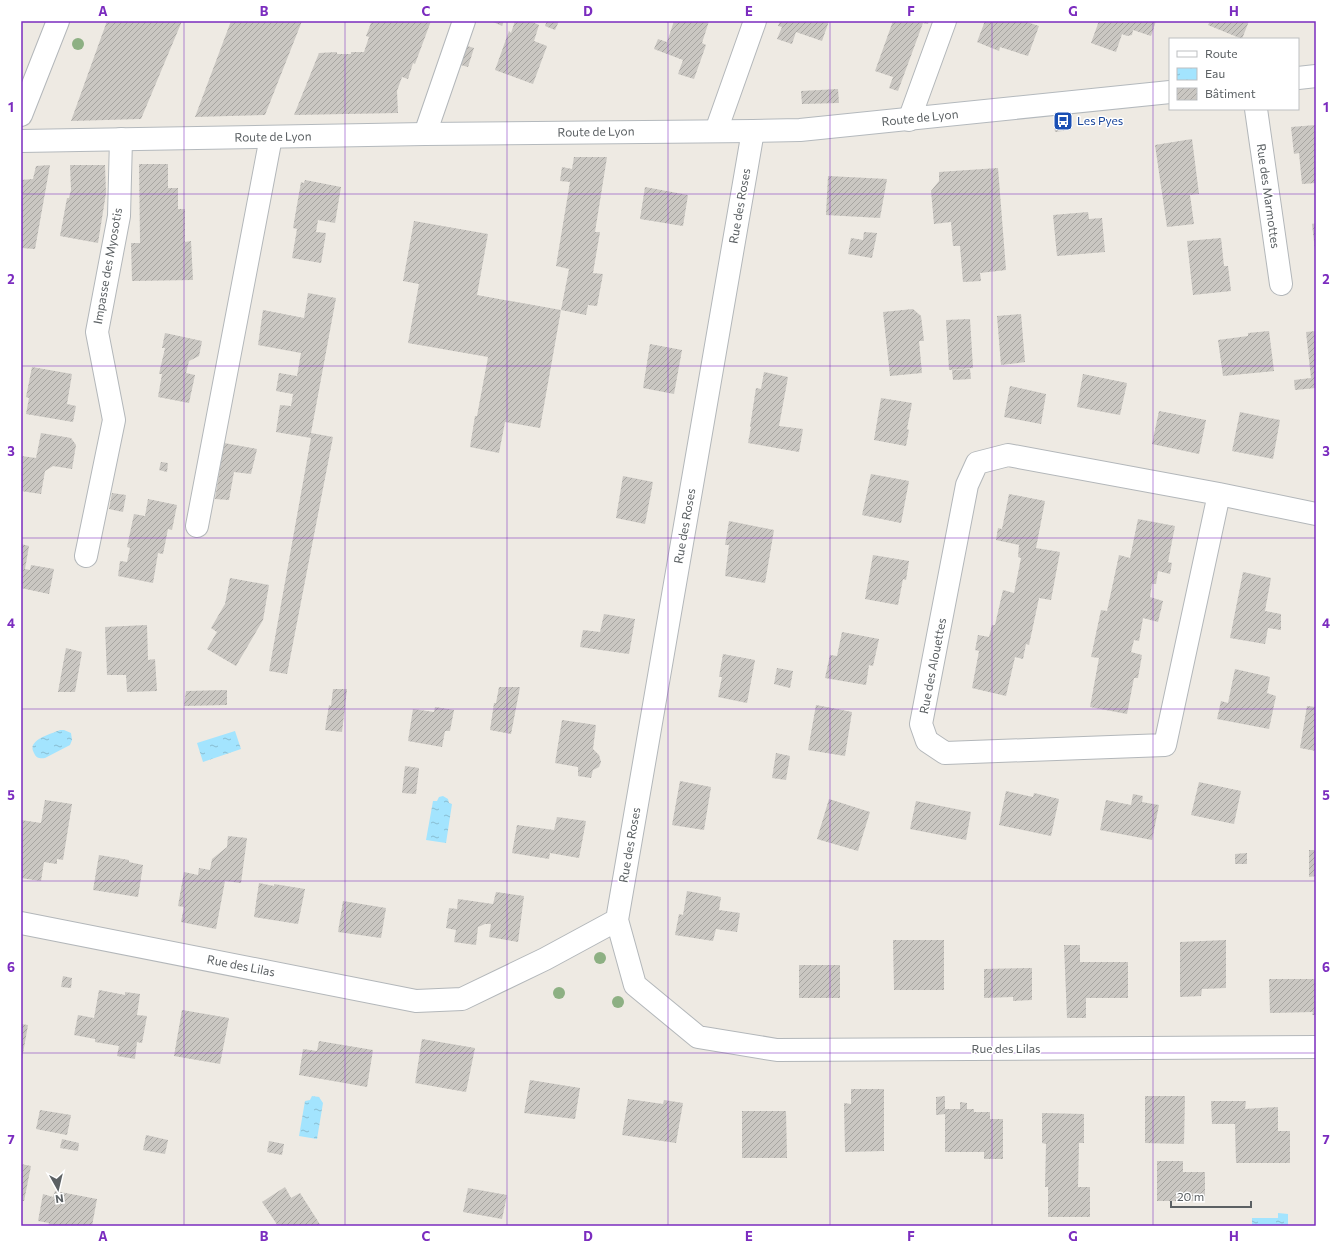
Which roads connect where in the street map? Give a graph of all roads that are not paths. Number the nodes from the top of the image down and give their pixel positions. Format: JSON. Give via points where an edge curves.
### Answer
{"nodes":[{"id":1,"x":58,"y":21,"type":"edge"},
{"id":2,"x":464,"y":21,"type":"edge"},
{"id":3,"x":754,"y":21,"type":"edge"},
{"id":4,"x":945,"y":21,"type":"edge"},
{"id":5,"x":1316,"y":76,"type":"edge"},
{"id":6,"x":1299,"y":78,"type":"edge"},
{"id":7,"x":1169,"y":92,"type":"edge"},
{"id":8,"x":1256,"y":110,"type":"edge"},
{"id":9,"x":21,"y":115,"type":"edge"},
{"id":10,"x":908,"y":120,"type":"junction"},
{"id":11,"x":716,"y":131,"type":"junction"},
{"id":12,"x":753,"y":132,"type":"junction"},
{"id":13,"x":425,"y":134,"type":"junction"},
{"id":14,"x":271,"y":137,"type":"junction"},
{"id":15,"x":121,"y":139,"type":"junction"},
{"id":16,"x":21,"y":141,"type":"edge"},
{"id":17,"x":1281,"y":284,"type":"dead end"},
{"id":18,"x":1219,"y":494,"type":"junction"},
{"id":19,"x":1316,"y":514,"type":"edge"},
{"id":20,"x":197,"y":526,"type":"dead end"},
{"id":21,"x":86,"y":556,"type":"dead end"},
{"id":22,"x":617,"y":920,"type":"junction"},
{"id":23,"x":21,"y":923,"type":"edge"},
{"id":24,"x":698,"y":1037,"type":"joint"},
{"id":25,"x":1316,"y":1047,"type":"edge"}],
"edges":[{"from":1,"to":9,"type":"street"},
{"from":2,"to":13,"type":"street"},
{"from":3,"to":11,"type":"street"},
{"from":4,"to":10,"type":"street"},
{"from":5,"to":6,"type":"street"},
{"from":7,"to":10,"type":"street","name":"Route de Lyon"},
{"from":8,"to":17,"type":"street","name":"Rue des Marmottes"},
{"from":10,"to":12,"type":"street","name":"Route de Lyon"},
{"from":11,"to":12,"type":"street","name":"Route de Lyon"},
{"from":11,"to":13,"type":"street","name":"Route de Lyon"},
{"from":12,"to":22,"type":"street","name":"Rue des Roses"},
{"from":13,"to":14,"type":"street","name":"Route de Lyon"},
{"from":14,"to":15,"type":"street","name":"Route de Lyon"},
{"from":14,"to":20,"type":"street"},
{"from":15,"to":16,"type":"street","name":"Route de Lyon"},
{"from":15,"to":21,"type":"street","name":"Impasse des Myosotis","via":[[119,216],[97,332],[114,420]]},
{"from":18,"to":18,"type":"street","name":"Rue des Alouettes","via":[[1008,455],[977,463],[968,485],[922,724],[927,741],[945,753],[1165,744]]},
{"from":18,"to":19,"type":"street","name":"Rue des Alouettes"},
{"from":22,"to":23,"type":"street","name":"Rue des Lilas","via":[[545,959],[462,999],[416,1001]]},
{"from":22,"to":24,"type":"street","name":"Rue des Roses","via":[[635,985]]},
{"from":24,"to":25,"type":"street","name":"Rue des Lilas","via":[[777,1050]]}]}
